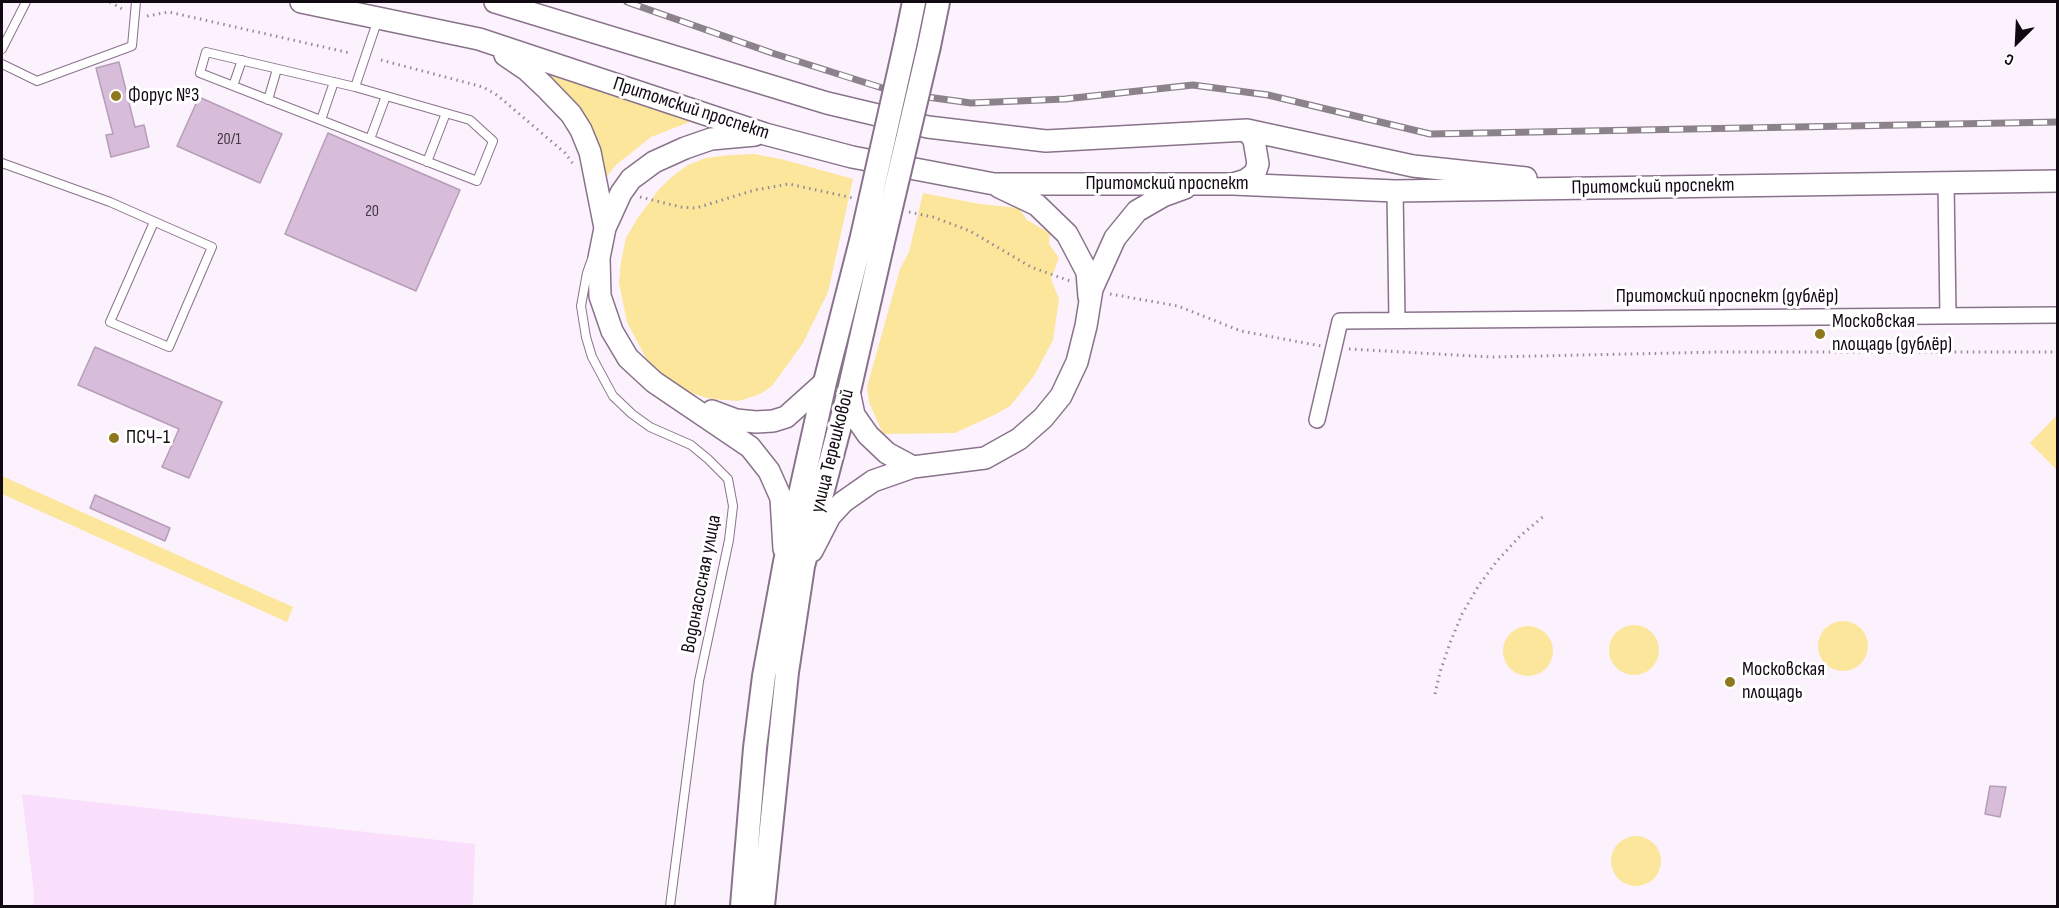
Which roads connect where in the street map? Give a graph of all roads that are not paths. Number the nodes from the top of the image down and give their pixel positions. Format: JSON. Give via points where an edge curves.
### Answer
{"nodes":[{"id":1,"x":26,"y":2,"type":"edge"},
{"id":2,"x":136,"y":2,"type":"edge"},
{"id":3,"x":302,"y":2,"type":"edge"},
{"id":4,"x":495,"y":2,"type":"edge"},
{"id":5,"x":914,"y":2,"type":"edge"},
{"id":6,"x":938,"y":2,"type":"edge"},
{"id":7,"x":373,"y":10,"type":"edge"},
{"id":8,"x":479,"y":39,"type":"junction"},
{"id":9,"x":2,"y":49,"type":"edge"},
{"id":10,"x":242,"y":60,"type":"junction"},
{"id":11,"x":2,"y":64,"type":"edge"},
{"id":12,"x":277,"y":69,"type":"junction"},
{"id":13,"x":334,"y":82,"type":"junction"},
{"id":14,"x":233,"y":86,"type":"junction"},
{"id":15,"x":355,"y":87,"type":"junction"},
{"id":16,"x":386,"y":96,"type":"junction"},
{"id":17,"x":268,"y":100,"type":"junction"},
{"id":18,"x":446,"y":113,"type":"junction"},
{"id":19,"x":321,"y":120,"type":"junction"},
{"id":20,"x":1247,"y":130,"type":"junction"},
{"id":21,"x":765,"y":134,"type":"junction"},
{"id":22,"x":370,"y":140,"type":"junction"},
{"id":23,"x":427,"y":162,"type":"junction"},
{"id":24,"x":2,"y":163,"type":"edge"},
{"id":25,"x":2058,"y":168,"type":"edge"},
{"id":26,"x":2058,"y":181,"type":"edge"},
{"id":27,"x":1946,"y":183,"type":"junction"},
{"id":28,"x":994,"y":184,"type":"junction"},
{"id":29,"x":1197,"y":184,"type":"junction"},
{"id":30,"x":1233,"y":184,"type":"junction"},
{"id":31,"x":1395,"y":192,"type":"junction"},
{"id":32,"x":154,"y":222,"type":"junction"},
{"id":33,"x":605,"y":228,"type":"junction"},
{"id":34,"x":872,"y":243,"type":"junction"},
{"id":35,"x":1098,"y":297,"type":"junction"},
{"id":36,"x":2058,"y":315,"type":"edge"},
{"id":37,"x":1948,"y":316,"type":"junction"},
{"id":38,"x":1397,"y":320,"type":"junction"},
{"id":39,"x":825,"y":382,"type":"junction"},
{"id":40,"x":849,"y":392,"type":"junction"},
{"id":41,"x":675,"y":397,"type":"junction"},
{"id":42,"x":1317,"y":420,"type":"dead end"},
{"id":43,"x":913,"y":466,"type":"junction"},
{"id":44,"x":794,"y":564,"type":"junction"},
{"id":45,"x":670,"y":906,"type":"edge"},
{"id":46,"x":742,"y":906,"type":"edge"},
{"id":47,"x":763,"y":906,"type":"edge"}],
"edges":[{"from":1,"to":9,"type":"lane"},
{"from":2,"to":11,"type":"lane","via":[[132,46],[37,81]]},
{"from":3,"to":7,"type":"main road","name":"Притомский проспект"},
{"from":4,"to":20,"type":"main road","name":"Притомский проспект","via":[[828,103],[928,127],[1046,141]]},
{"from":5,"to":34,"type":"main road","name":"улица Терешковой","bridge":true},
{"from":6,"to":34,"type":"main road","name":"улица Терешковой","bridge":true},
{"from":7,"to":8,"type":"main road","name":"Притомский проспект"},
{"from":7,"to":15,"type":"lane"},
{"from":8,"to":21,"type":"main road","name":"Притомский проспект"},
{"from":8,"to":33,"type":"main road","via":[[526,70],[571,114],[590,152]]},
{"from":10,"to":12,"type":"lane"},
{"from":10,"to":14,"type":"lane"},
{"from":10,"to":14,"type":"lane","via":[[206,52],[200,73]]},
{"from":12,"to":13,"type":"lane"},
{"from":12,"to":17,"type":"lane"},
{"from":13,"to":15,"type":"lane"},
{"from":13,"to":19,"type":"lane"},
{"from":14,"to":17,"type":"lane"},
{"from":15,"to":16,"type":"lane"},
{"from":16,"to":18,"type":"lane"},
{"from":16,"to":22,"type":"lane"},
{"from":17,"to":19,"type":"lane"},
{"from":18,"to":23,"type":"lane"},
{"from":18,"to":23,"type":"lane","via":[[470,120],[493,141],[477,181]]},
{"from":19,"to":22,"type":"lane"},
{"from":20,"to":25,"type":"main road","name":"Притомский проспект","via":[[1413,166],[1525,178]]},
{"from":20,"to":30,"type":"main road","via":[[1254,140],[1258,164],[1255,173]]},
{"from":21,"to":28,"type":"main road","name":"Притомский проспект","via":[[852,157]]},
{"from":21,"to":33,"type":"main road","via":[[711,139],[654,162],[631,179]]},
{"from":22,"to":23,"type":"lane"},
{"from":24,"to":32,"type":"lane"},
{"from":26,"to":27,"type":"main road","name":"Притомский проспект"},
{"from":27,"to":31,"type":"main road","name":"Притомский проспект"},
{"from":27,"to":37,"type":"street"},
{"from":28,"to":29,"type":"main road","name":"Притомский проспект"},
{"from":28,"to":35,"type":"main road","via":[[1037,205],[1067,234]]},
{"from":29,"to":30,"type":"main road","name":"Притомский проспект"},
{"from":29,"to":35,"type":"main road","via":[[1148,204],[1131,217],[1111,246],[1092,290]]},
{"from":30,"to":31,"type":"main road","name":"Притомский проспект"},
{"from":31,"to":38,"type":"street"},
{"from":32,"to":32,"type":"lane","via":[[110,322],[169,347],[212,247]]},
{"from":33,"to":41,"type":"main road","via":[[599,258],[600,296],[612,332],[628,358]]},
{"from":33,"to":45,"type":"lane","name":"Водонасосная улица","via":[[587,273],[581,306],[592,357],[613,396],[632,414],[691,445],[728,479],[733,506],[699,681]]},
{"from":34,"to":39,"type":"main road","name":"улица Терешковой"},
{"from":34,"to":40,"type":"main road","name":"улица Терешковой"},
{"from":35,"to":43,"type":"main road","via":[[1077,362],[1061,396],[1043,418],[1019,439],[985,458]]},
{"from":36,"to":37,"type":"street","name":"Притомский проспект (дублёр)"},
{"from":37,"to":38,"type":"street","name":"Притомский проспект (дублёр)"},
{"from":38,"to":42,"type":"street","name":"Притомский проспект (дублёр)","via":[[1341,321]]},
{"from":39,"to":41,"type":"main road","via":[[786,417],[773,421],[736,420]]},
{"from":39,"to":44,"type":"main road","name":"улица Терешковой"},
{"from":40,"to":43,"type":"main road","via":[[854,415],[868,435],[887,453]]},
{"from":40,"to":44,"type":"main road","name":"улица Терешковой"},
{"from":41,"to":44,"type":"main road","via":[[750,447],[769,471],[781,498]]},
{"from":43,"to":44,"type":"main road","via":[[873,481],[843,502]]},
{"from":44,"to":46,"type":"main road","name":"улица Терешковой","via":[[763,686]]},
{"from":44,"to":47,"type":"main road","name":"улица Терешковой"}]}
